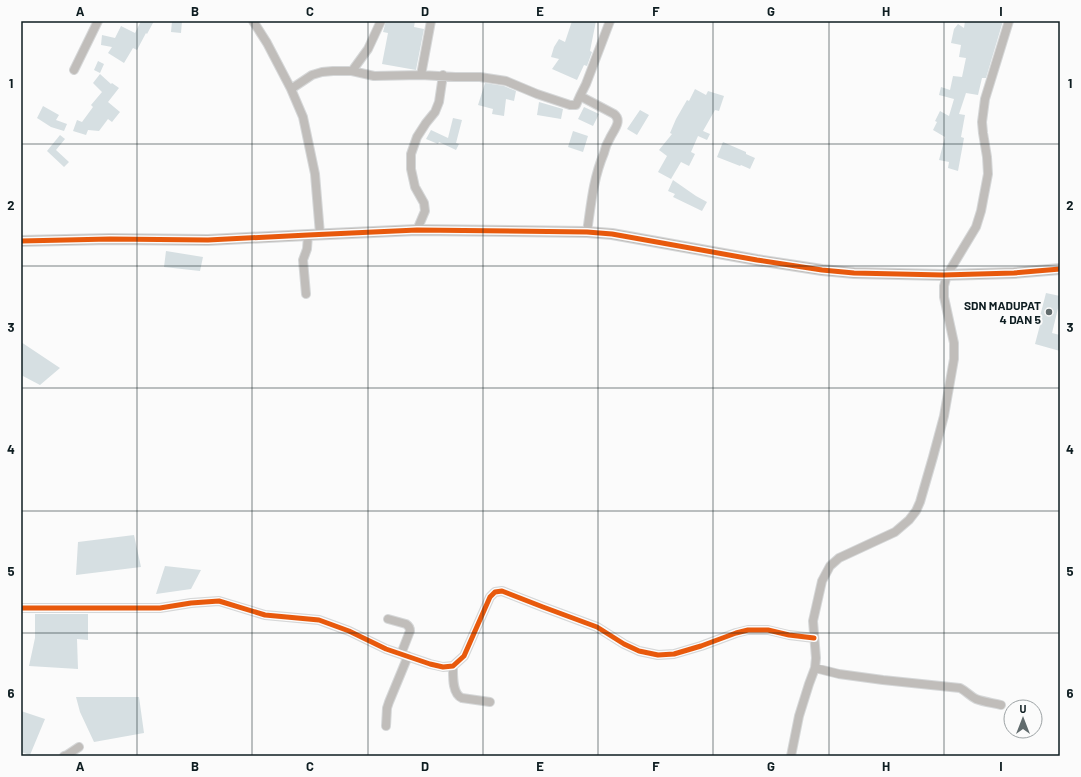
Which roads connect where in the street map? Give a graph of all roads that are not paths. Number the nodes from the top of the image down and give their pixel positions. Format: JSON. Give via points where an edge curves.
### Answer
{"nodes":[{"id":1,"x":98,"y":21,"type":"edge"},
{"id":2,"x":253,"y":21,"type":"edge"},
{"id":3,"x":381,"y":21,"type":"edge"},
{"id":4,"x":431,"y":21,"type":"edge"},
{"id":5,"x":610,"y":21,"type":"edge"},
{"id":6,"x":1009,"y":21,"type":"edge"},
{"id":7,"x":74,"y":70,"type":"dead end"},
{"id":8,"x":352,"y":71,"type":"junction"},
{"id":9,"x":421,"y":75,"type":"junction"},
{"id":10,"x":443,"y":75,"type":"junction"},
{"id":11,"x":291,"y":89,"type":"junction"},
{"id":12,"x":580,"y":96,"type":"junction"},
{"id":13,"x":417,"y":230,"type":"junction"},
{"id":14,"x":587,"y":232,"type":"junction"},
{"id":15,"x":320,"y":234,"type":"junction"},
{"id":16,"x":308,"y":235,"type":"junction"},
{"id":17,"x":21,"y":241,"type":"edge"},
{"id":18,"x":1060,"y":270,"type":"edge"},
{"id":19,"x":947,"y":275,"type":"junction"},
{"id":20,"x":306,"y":294,"type":"dead end"},
{"id":21,"x":21,"y":608,"type":"edge"},
{"id":22,"x":388,"y":619,"type":"dead end"},
{"id":23,"x":814,"y":638,"type":"junction"},
{"id":24,"x":404,"y":655,"type":"junction"},
{"id":25,"x":453,"y":666,"type":"junction"},
{"id":26,"x":815,"y":668,"type":"junction"},
{"id":27,"x":490,"y":702,"type":"dead end"},
{"id":28,"x":1001,"y":705,"type":"dead end"},
{"id":29,"x":386,"y":726,"type":"dead end"},
{"id":30,"x":79,"y":747,"type":"dead end"},
{"id":31,"x":64,"y":756,"type":"edge"},
{"id":32,"x":792,"y":756,"type":"edge"}],
"edges":[{"from":1,"to":7,"type":"street"},
{"from":2,"to":11,"type":"street"},
{"from":3,"to":8,"type":"street","via":[[368,49]]},
{"from":4,"to":9,"type":"street"},
{"from":5,"to":12,"type":"street"},
{"from":6,"to":19,"type":"street","via":[[985,99],[982,122],[988,174],[981,211],[976,227]]},
{"from":8,"to":9,"type":"street","via":[[374,76]]},
{"from":8,"to":11,"type":"street","via":[[322,72],[312,75]]},
{"from":9,"to":10,"type":"street"},
{"from":10,"to":12,"type":"street","via":[[480,76],[506,81],[570,105],[576,105]]},
{"from":10,"to":13,"type":"street","via":[[435,112],[417,137],[411,154],[415,187],[424,203],[425,211]]},
{"from":11,"to":15,"type":"street","via":[[303,117],[315,174]]},
{"from":12,"to":14,"type":"street","via":[[614,114],[618,120],[602,156],[592,190]]},
{"from":13,"to":14,"type":"street"},
{"from":13,"to":15,"type":"street"},
{"from":14,"to":19,"type":"street","via":[[612,234],[822,270]]},
{"from":15,"to":16,"type":"street"},
{"from":16,"to":17,"type":"street","via":[[208,240]]},
{"from":16,"to":20,"type":"street","via":[[303,260]]},
{"from":18,"to":19,"type":"street"},
{"from":19,"to":23,"type":"street","via":[[944,297],[954,344],[954,359],[944,416],[920,502],[916,511],[895,532],[839,558],[830,566],[822,581],[813,621]]},
{"from":21,"to":24,"type":"street","via":[[160,608],[219,601],[265,615],[319,620]]},
{"from":22,"to":24,"type":"street","via":[[406,624],[410,628]]},
{"from":23,"to":25,"type":"street","via":[[768,630],[748,630],[674,654],[658,655],[632,648],[587,622],[502,591],[495,592],[490,597],[464,656]]},
{"from":23,"to":26,"type":"street"},
{"from":24,"to":25,"type":"street","via":[[443,667]]},
{"from":24,"to":29,"type":"street","via":[[387,708]]},
{"from":25,"to":27,"type":"street","via":[[453,681],[459,697]]},
{"from":26,"to":28,"type":"street","via":[[839,674],[960,688],[975,698]]},
{"from":26,"to":32,"type":"street","via":[[799,716]]},
{"from":30,"to":31,"type":"street"}]}
